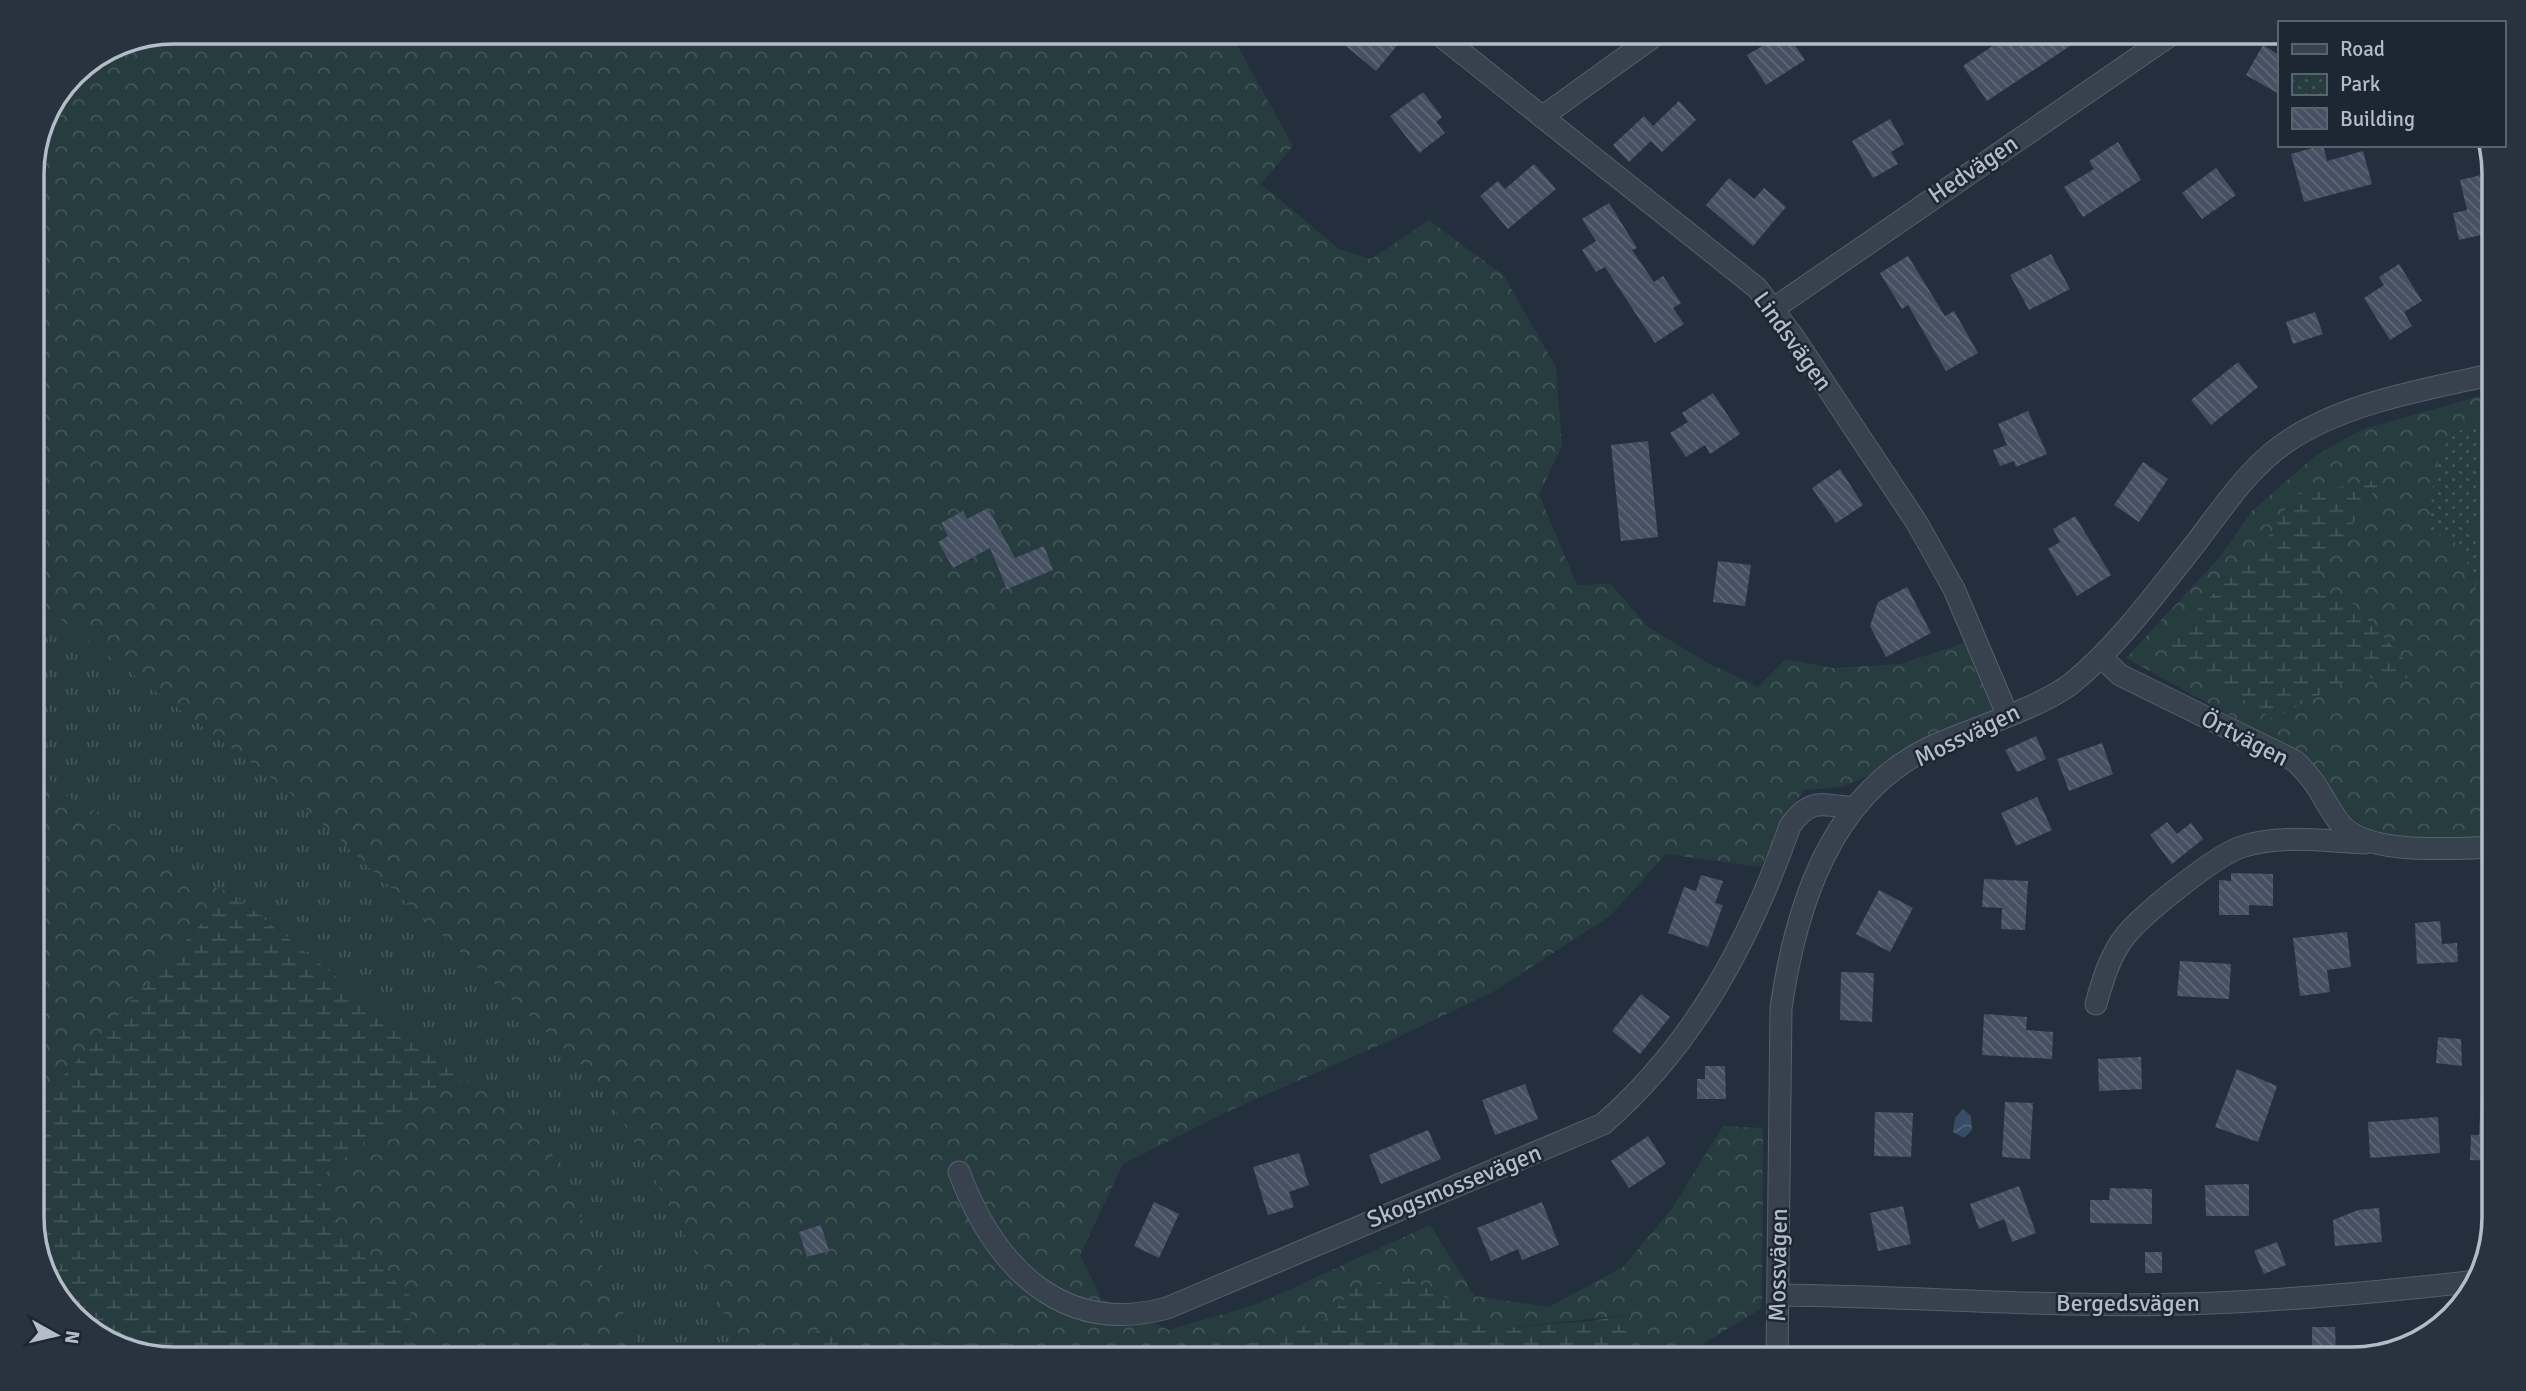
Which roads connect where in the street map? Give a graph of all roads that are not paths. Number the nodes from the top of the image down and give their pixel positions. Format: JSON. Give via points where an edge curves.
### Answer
{"nodes":[{"id":1,"x":1451,"y":44,"type":"edge"},
{"id":2,"x":1643,"y":44,"type":"edge"},
{"id":3,"x":2158,"y":44,"type":"edge"},
{"id":4,"x":1542,"y":117,"type":"junction"},
{"id":5,"x":1773,"y":309,"type":"junction"},
{"id":6,"x":2482,"y":377,"type":"edge"},
{"id":7,"x":2101,"y":657,"type":"junction"},
{"id":8,"x":2007,"y":715,"type":"junction"},
{"id":9,"x":1852,"y":808,"type":"junction"},
{"id":10,"x":2370,"y":843,"type":"junction"},
{"id":11,"x":2482,"y":847,"type":"edge"},
{"id":12,"x":2096,"y":1004,"type":"dead end"},
{"id":13,"x":959,"y":1172,"type":"dead end"},
{"id":14,"x":2465,"y":1282,"type":"edge"},
{"id":15,"x":1778,"y":1295,"type":"junction"},
{"id":16,"x":1777,"y":1347,"type":"edge"}],
"edges":[{"from":1,"to":4,"type":"street","name":"Lindsvägen"},
{"from":2,"to":4,"type":"street"},
{"from":3,"to":5,"type":"street","name":"Hedvägen"},
{"from":4,"to":5,"type":"street","name":"Lindsvägen","via":[[1757,288]]},
{"from":5,"to":8,"type":"street","name":"Lindsvägen","via":[[1917,523],[1954,590]]},
{"from":6,"to":7,"type":"street","name":"Mossvägen","via":[[2361,407],[2293,438],[2231,493],[2189,552]]},
{"from":7,"to":8,"type":"street","name":"Mossvägen","via":[[2070,685]]},
{"from":7,"to":10,"type":"street","name":"Örtvägen","via":[[2120,675],[2295,761],[2316,781],[2339,822]]},
{"from":8,"to":9,"type":"street","name":"Mossvägen","via":[[1929,748]]},
{"from":9,"to":13,"type":"street","name":"Skogsmossevägen","via":[[1820,804],[1801,811],[1790,826],[1744,941],[1719,986],[1658,1070],[1603,1124],[1167,1308],[1140,1315],[1093,1313],[1032,1285],[994,1244]]},
{"from":9,"to":15,"type":"street","name":"Mossvägen","via":[[1819,864],[1800,914],[1781,1008]]},
{"from":10,"to":11,"type":"street"},
{"from":10,"to":12,"type":"street","via":[[2265,841],[2239,847],[2212,863],[2127,934],[2111,959]]},
{"from":14,"to":15,"type":"street","name":"Bergedsvägen","via":[[2186,1304]]},
{"from":15,"to":16,"type":"street","name":"Mossvägen"}]}
